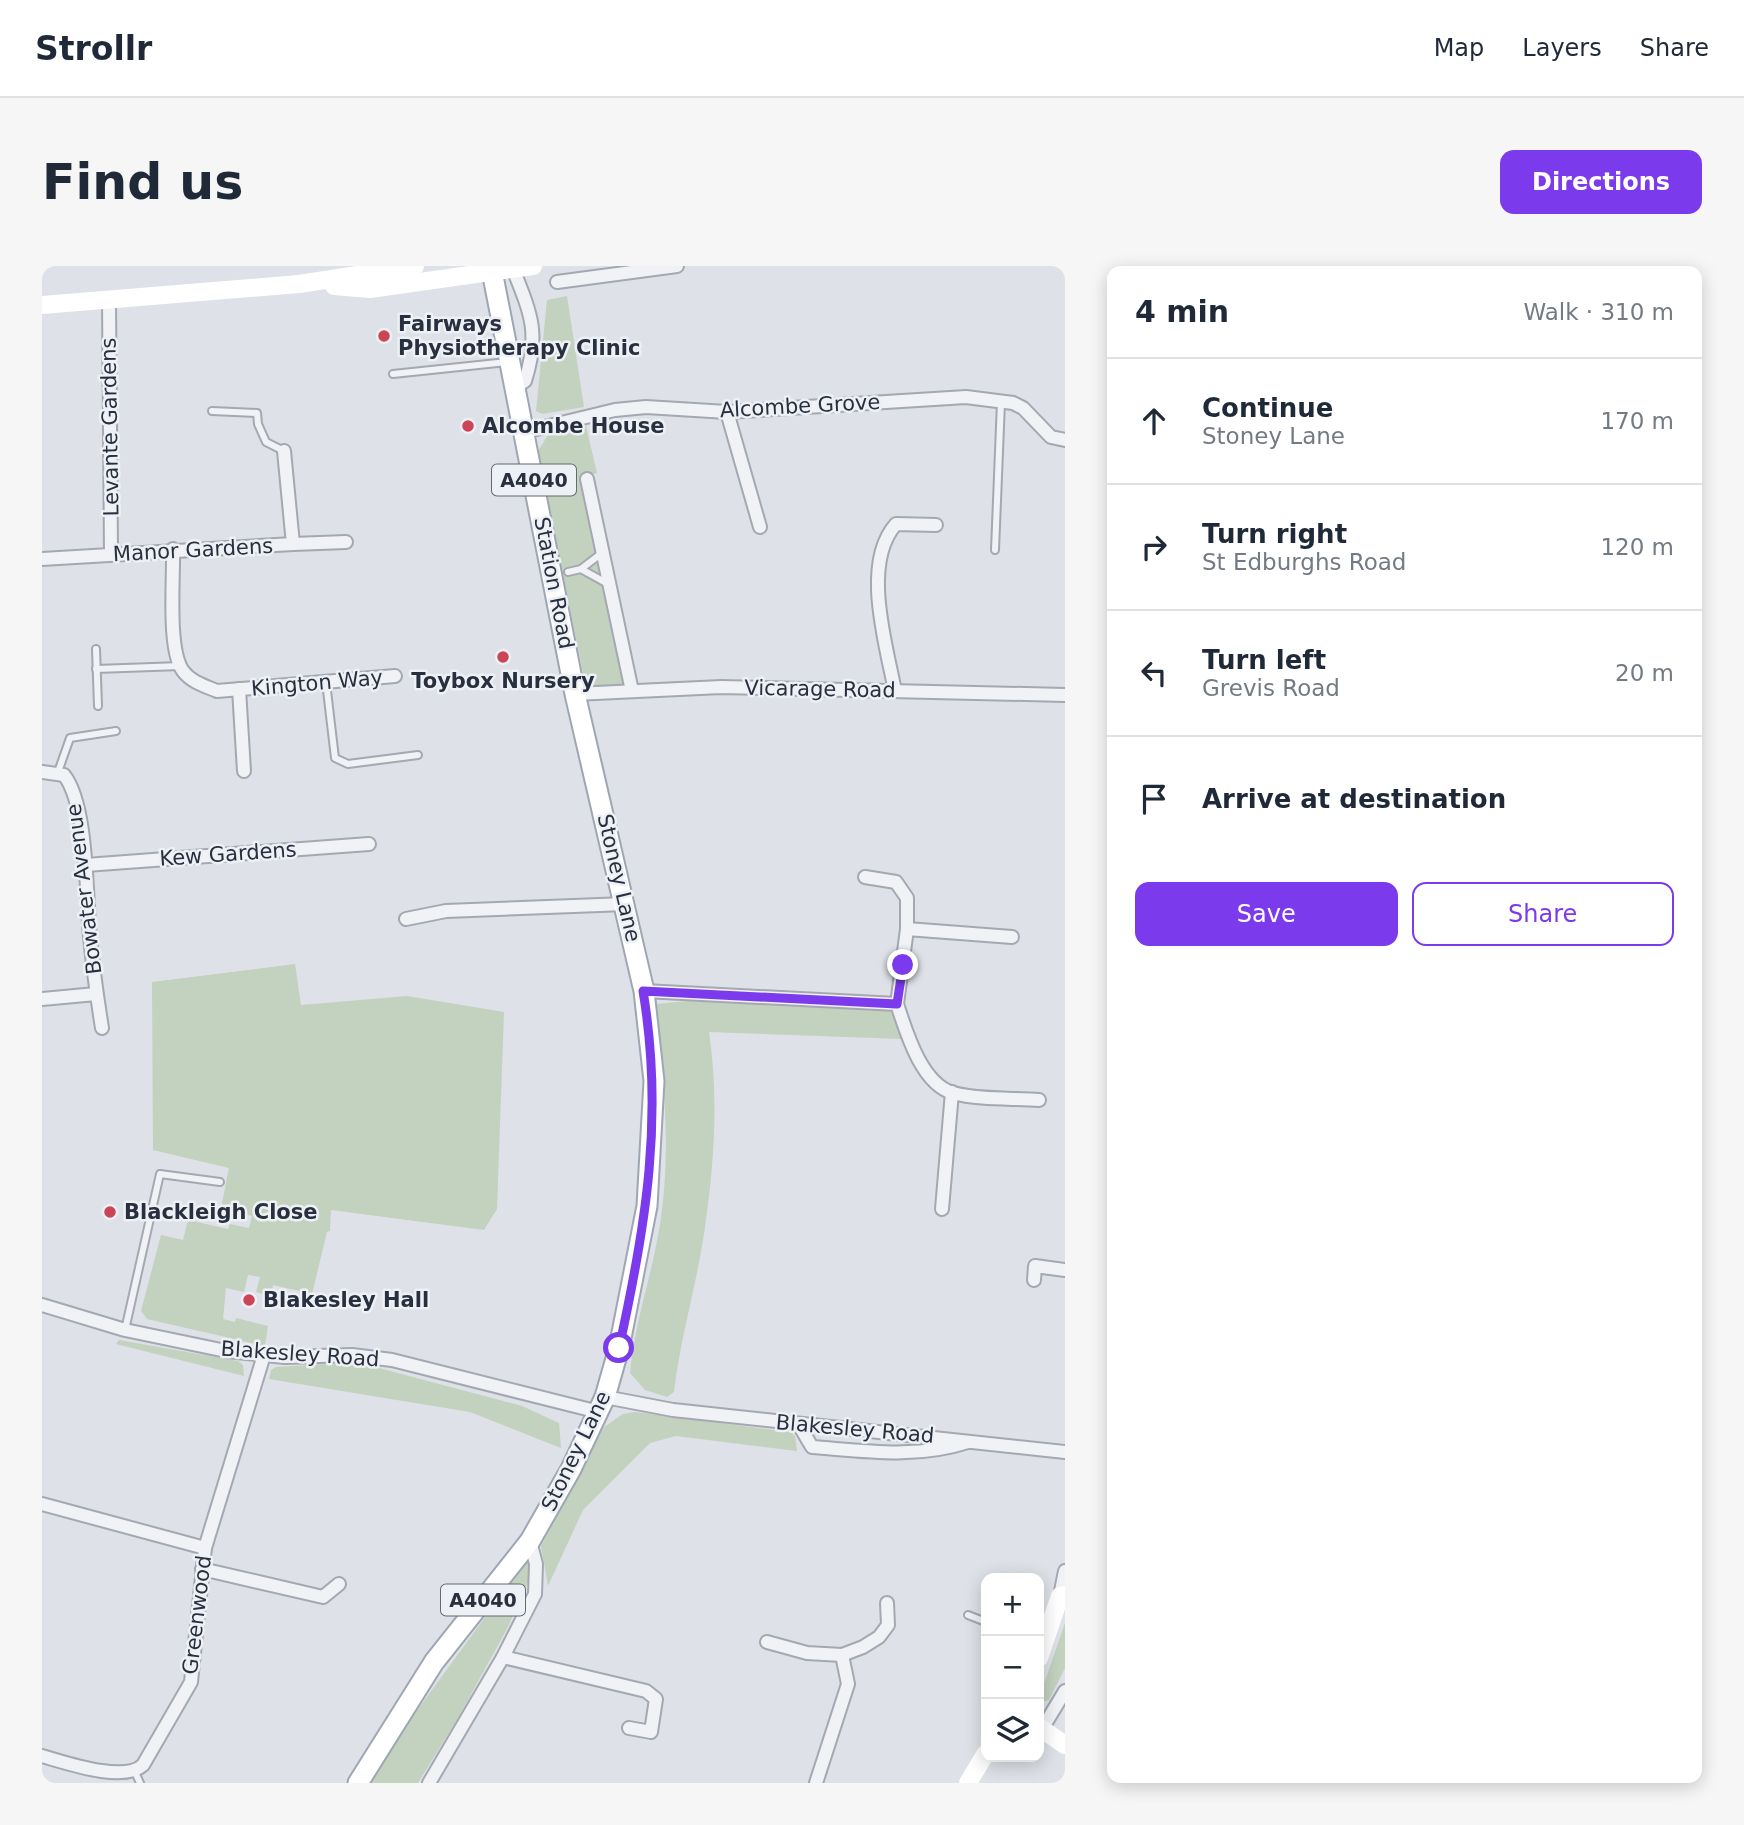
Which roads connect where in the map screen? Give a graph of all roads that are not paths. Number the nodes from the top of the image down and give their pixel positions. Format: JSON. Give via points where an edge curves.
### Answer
{"nodes":[{"id":1,"x":415,"y":266,"type":"edge"},
{"id":2,"x":533,"y":266,"type":"edge"},
{"id":3,"x":677,"y":266,"type":"edge"},
{"id":4,"x":492,"y":269,"type":"edge"},
{"id":5,"x":513,"y":269,"type":"junction"},
{"id":6,"x":557,"y":282,"type":"dead end"},
{"id":7,"x":299,"y":284,"type":"junction"},
{"id":8,"x":109,"y":300,"type":"junction"},
{"id":9,"x":42,"y":305,"type":"edge"},
{"id":10,"x":509,"y":362,"type":"junction"},
{"id":11,"x":393,"y":374,"type":"dead end"},
{"id":12,"x":514,"y":388,"type":"junction"},
{"id":13,"x":1001,"y":400,"type":"junction"},
{"id":14,"x":212,"y":411,"type":"dead end"},
{"id":15,"x":727,"y":412,"type":"junction"},
{"id":16,"x":524,"y":432,"type":"junction"},
{"id":17,"x":1065,"y":440,"type":"edge"},
{"id":18,"x":284,"y":451,"type":"joint"},
{"id":19,"x":587,"y":479,"type":"dead end"},
{"id":20,"x":936,"y":525,"type":"dead end"},
{"id":21,"x":760,"y":527,"type":"dead end"},
{"id":22,"x":346,"y":542,"type":"dead end"},
{"id":23,"x":293,"y":544,"type":"junction"},
{"id":24,"x":173,"y":549,"type":"junction"},
{"id":25,"x":995,"y":550,"type":"dead end"},
{"id":26,"x":604,"y":552,"type":"junction"},
{"id":27,"x":111,"y":554,"type":"junction"},
{"id":28,"x":42,"y":559,"type":"edge"},
{"id":29,"x":581,"y":569,"type":"junction"},
{"id":30,"x":568,"y":572,"type":"dead end"},
{"id":31,"x":611,"y":586,"type":"junction"},
{"id":32,"x":96,"y":649,"type":"dead end"},
{"id":33,"x":181,"y":666,"type":"junction"},
{"id":34,"x":96,"y":668,"type":"junction"},
{"id":35,"x":395,"y":676,"type":"dead end"},
{"id":36,"x":326,"y":682,"type":"junction"},
{"id":37,"x":239,"y":689,"type":"junction"},
{"id":38,"x":632,"y":691,"type":"junction"},
{"id":39,"x":895,"y":691,"type":"junction"},
{"id":40,"x":575,"y":694,"type":"junction"},
{"id":41,"x":1065,"y":695,"type":"edge"},
{"id":42,"x":98,"y":706,"type":"dead end"},
{"id":43,"x":116,"y":731,"type":"dead end"},
{"id":44,"x":418,"y":755,"type":"dead end"},
{"id":45,"x":244,"y":771,"type":"dead end"},
{"id":46,"x":42,"y":772,"type":"edge"},
{"id":47,"x":58,"y":772,"type":"junction"},
{"id":48,"x":369,"y":844,"type":"dead end"},
{"id":49,"x":86,"y":864,"type":"junction"},
{"id":50,"x":865,"y":877,"type":"dead end"},
{"id":51,"x":626,"y":904,"type":"junction"},
{"id":52,"x":406,"y":919,"type":"dead end"},
{"id":53,"x":907,"y":929,"type":"junction"},
{"id":54,"x":1012,"y":937,"type":"dead end"},
{"id":55,"x":643,"y":991,"type":"junction"},
{"id":56,"x":96,"y":994,"type":"junction"},
{"id":57,"x":42,"y":999,"type":"edge"},
{"id":58,"x":897,"y":1004,"type":"junction"},
{"id":59,"x":102,"y":1028,"type":"dead end"},
{"id":60,"x":952,"y":1093,"type":"junction"},
{"id":61,"x":1039,"y":1100,"type":"dead end"},
{"id":62,"x":220,"y":1182,"type":"dead end"},
{"id":63,"x":943,"y":1209,"type":"dead end"},
{"id":64,"x":1065,"y":1270,"type":"edge"},
{"id":65,"x":1034,"y":1280,"type":"dead end"},
{"id":66,"x":42,"y":1305,"type":"edge"},
{"id":67,"x":125,"y":1330,"type":"junction"},
{"id":68,"x":264,"y":1355,"type":"junction"},
{"id":69,"x":602,"y":1405,"type":"junction"},
{"id":70,"x":799,"y":1424,"type":"junction"},
{"id":71,"x":975,"y":1440,"type":"junction"},
{"id":72,"x":1065,"y":1452,"type":"edge"},
{"id":73,"x":42,"y":1504,"type":"edge"},
{"id":74,"x":530,"y":1541,"type":"junction"},
{"id":75,"x":205,"y":1548,"type":"junction"},
{"id":76,"x":202,"y":1569,"type":"junction"},
{"id":77,"x":1065,"y":1571,"type":"edge"},
{"id":78,"x":339,"y":1584,"type":"dead end"},
{"id":79,"x":1062,"y":1595,"type":"edge"},
{"id":80,"x":887,"y":1603,"type":"dead end"},
{"id":81,"x":968,"y":1615,"type":"dead end"},
{"id":82,"x":981,"y":1620,"type":"edge"},
{"id":83,"x":1044,"y":1641,"type":"edge"},
{"id":84,"x":767,"y":1642,"type":"dead end"},
{"id":85,"x":842,"y":1655,"type":"junction"},
{"id":86,"x":503,"y":1657,"type":"junction"},
{"id":87,"x":1065,"y":1691,"type":"edge"},
{"id":88,"x":1044,"y":1722,"type":"edge"},
{"id":89,"x":629,"y":1728,"type":"dead end"},
{"id":90,"x":1044,"y":1731,"type":"edge"},
{"id":91,"x":1065,"y":1745,"type":"edge"},
{"id":92,"x":42,"y":1756,"type":"edge"},
{"id":93,"x":981,"y":1762,"type":"edge"},
{"id":94,"x":137,"y":1778,"type":"edge"},
{"id":95,"x":358,"y":1783,"type":"edge"},
{"id":96,"x":429,"y":1783,"type":"edge"},
{"id":97,"x":816,"y":1783,"type":"edge"},
{"id":98,"x":968,"y":1783,"type":"edge"}],
"edges":[{"from":1,"to":7,"type":"main road"},
{"from":2,"to":5,"type":"main road"},
{"from":3,"to":6,"type":"street"},
{"from":4,"to":5,"type":"main road"},
{"from":4,"to":7,"type":"main road","via":[[370,289]]},
{"from":4,"to":10,"type":"main road","name":"Station Road","number":"A4040"},
{"from":5,"to":12,"type":"street","via":[[531,312],[534,351],[525,381]]},
{"from":7,"to":8,"type":"main road"},
{"from":8,"to":9,"type":"main road"},
{"from":8,"to":27,"type":"street","name":"Levante Gardens"},
{"from":10,"to":11,"type":"lane"},
{"from":10,"to":12,"type":"main road","name":"Station Road","number":"A4040"},
{"from":12,"to":16,"type":"main road","name":"Station Road","number":"A4040"},
{"from":13,"to":15,"type":"street","name":"Alcombe Grove","via":[[930,397]]},
{"from":13,"to":17,"type":"street","name":"Alcombe Grove","via":[[1023,408],[1051,437]]},
{"from":13,"to":25,"type":"lane"},
{"from":14,"to":18,"type":"lane","via":[[257,413],[266,442]]},
{"from":15,"to":16,"type":"street","name":"Alcombe Grove","via":[[646,407],[615,410]]},
{"from":15,"to":21,"type":"street"},
{"from":16,"to":40,"type":"main road","name":"Station Road","number":"A4040"},
{"from":18,"to":23,"type":"street","name":"Manor Gardens"},
{"from":19,"to":26,"type":"street"},
{"from":20,"to":39,"type":"street","via":[[896,524],[882,549],[881,619]]},
{"from":22,"to":23,"type":"street"},
{"from":23,"to":24,"type":"street","name":"Manor Gardens"},
{"from":24,"to":27,"type":"street","name":"Manor Gardens"},
{"from":24,"to":33,"type":"street","via":[[174,626]]},
{"from":26,"to":29,"type":"lane"},
{"from":26,"to":31,"type":"street"},
{"from":27,"to":28,"type":"street","name":"Manor Gardens"},
{"from":29,"to":30,"type":"lane"},
{"from":29,"to":31,"type":"lane"},
{"from":31,"to":38,"type":"street"},
{"from":32,"to":34,"type":"lane"},
{"from":33,"to":34,"type":"lane"},
{"from":33,"to":37,"type":"street","name":"Kington Way","via":[[198,684],[216,691]]},
{"from":34,"to":42,"type":"lane"},
{"from":35,"to":36,"type":"street","name":"Kington Way"},
{"from":36,"to":37,"type":"street","name":"Kington Way"},
{"from":36,"to":44,"type":"lane","via":[[335,758],[348,764]]},
{"from":37,"to":45,"type":"street","name":"Kington Way"},
{"from":38,"to":39,"type":"street","name":"Vicarage Road","via":[[721,687]]},
{"from":38,"to":40,"type":"street","name":"Vicarage Road"},
{"from":39,"to":41,"type":"street","name":"Vicarage Road"},
{"from":40,"to":51,"type":"main road","name":"Stoney Lane","number":"A4040"},
{"from":43,"to":47,"type":"lane","via":[[70,738]]},
{"from":46,"to":47,"type":"street"},
{"from":47,"to":49,"type":"street","name":"Bowater Avenue","via":[[70,782]]},
{"from":48,"to":49,"type":"street","name":"Kew Gardens"},
{"from":49,"to":56,"type":"street","name":"Bowater Avenue"},
{"from":50,"to":53,"type":"street","via":[[896,883],[907,898]]},
{"from":51,"to":52,"type":"street","via":[[446,911]]},
{"from":51,"to":55,"type":"main road","name":"Stoney Lane","number":"A4040"},
{"from":53,"to":54,"type":"street"},
{"from":53,"to":58,"type":"street"},
{"from":55,"to":58,"type":"street"},
{"from":55,"to":69,"type":"main road","name":"Stoney Lane","number":"A4040","via":[[654,1082],[647,1206],[619,1348]]},
{"from":56,"to":57,"type":"street"},
{"from":56,"to":59,"type":"street","name":"Bowater Avenue"},
{"from":58,"to":60,"type":"street","via":[[910,1045],[936,1083]]},
{"from":60,"to":61,"type":"street"},
{"from":60,"to":63,"type":"street"},
{"from":62,"to":67,"type":"lane","via":[[160,1174]]},
{"from":64,"to":65,"type":"street","via":[[1035,1266]]},
{"from":66,"to":67,"type":"street","name":"Blakesley Road"},
{"from":67,"to":68,"type":"street","name":"Blakesley Road"},
{"from":68,"to":69,"type":"street","name":"Blakesley Road","via":[[392,1360]]},
{"from":68,"to":75,"type":"street","name":"Greenwood"},
{"from":69,"to":70,"type":"street","name":"Blakesley Road"},
{"from":69,"to":74,"type":"main road","name":"Stoney Lane","number":"A4040"},
{"from":70,"to":71,"type":"street","name":"Blakesley Road"},
{"from":70,"to":71,"type":"street","via":[[812,1447],[929,1453]]},
{"from":71,"to":72,"type":"street","name":"Blakesley Road"},
{"from":73,"to":75,"type":"street"},
{"from":74,"to":86,"type":"street","via":[[536,1564],[535,1594]]},
{"from":74,"to":95,"type":"main road","name":"Stoney Lane","number":"A4040","via":[[434,1662]]},
{"from":75,"to":76,"type":"street","name":"Greenwood"},
{"from":76,"to":78,"type":"street","via":[[323,1597]]},
{"from":76,"to":94,"type":"street","name":"Greenwood","via":[[191,1682]]},
{"from":77,"to":79,"type":"street"},
{"from":79,"to":83,"type":"main road"},
{"from":80,"to":85,"type":"street","via":[[888,1625],[879,1637]]},
{"from":81,"to":82,"type":"lane"},
{"from":84,"to":85,"type":"street","via":[[807,1653]]},
{"from":85,"to":97,"type":"street","via":[[845,1692]]},
{"from":86,"to":89,"type":"street","via":[[646,1691],[656,1699],[651,1732]]},
{"from":86,"to":96,"type":"street"},
{"from":87,"to":88,"type":"street"},
{"from":90,"to":91,"type":"main road"},
{"from":92,"to":94,"type":"street","name":"Greenwood"},
{"from":93,"to":98,"type":"main road"}]}
